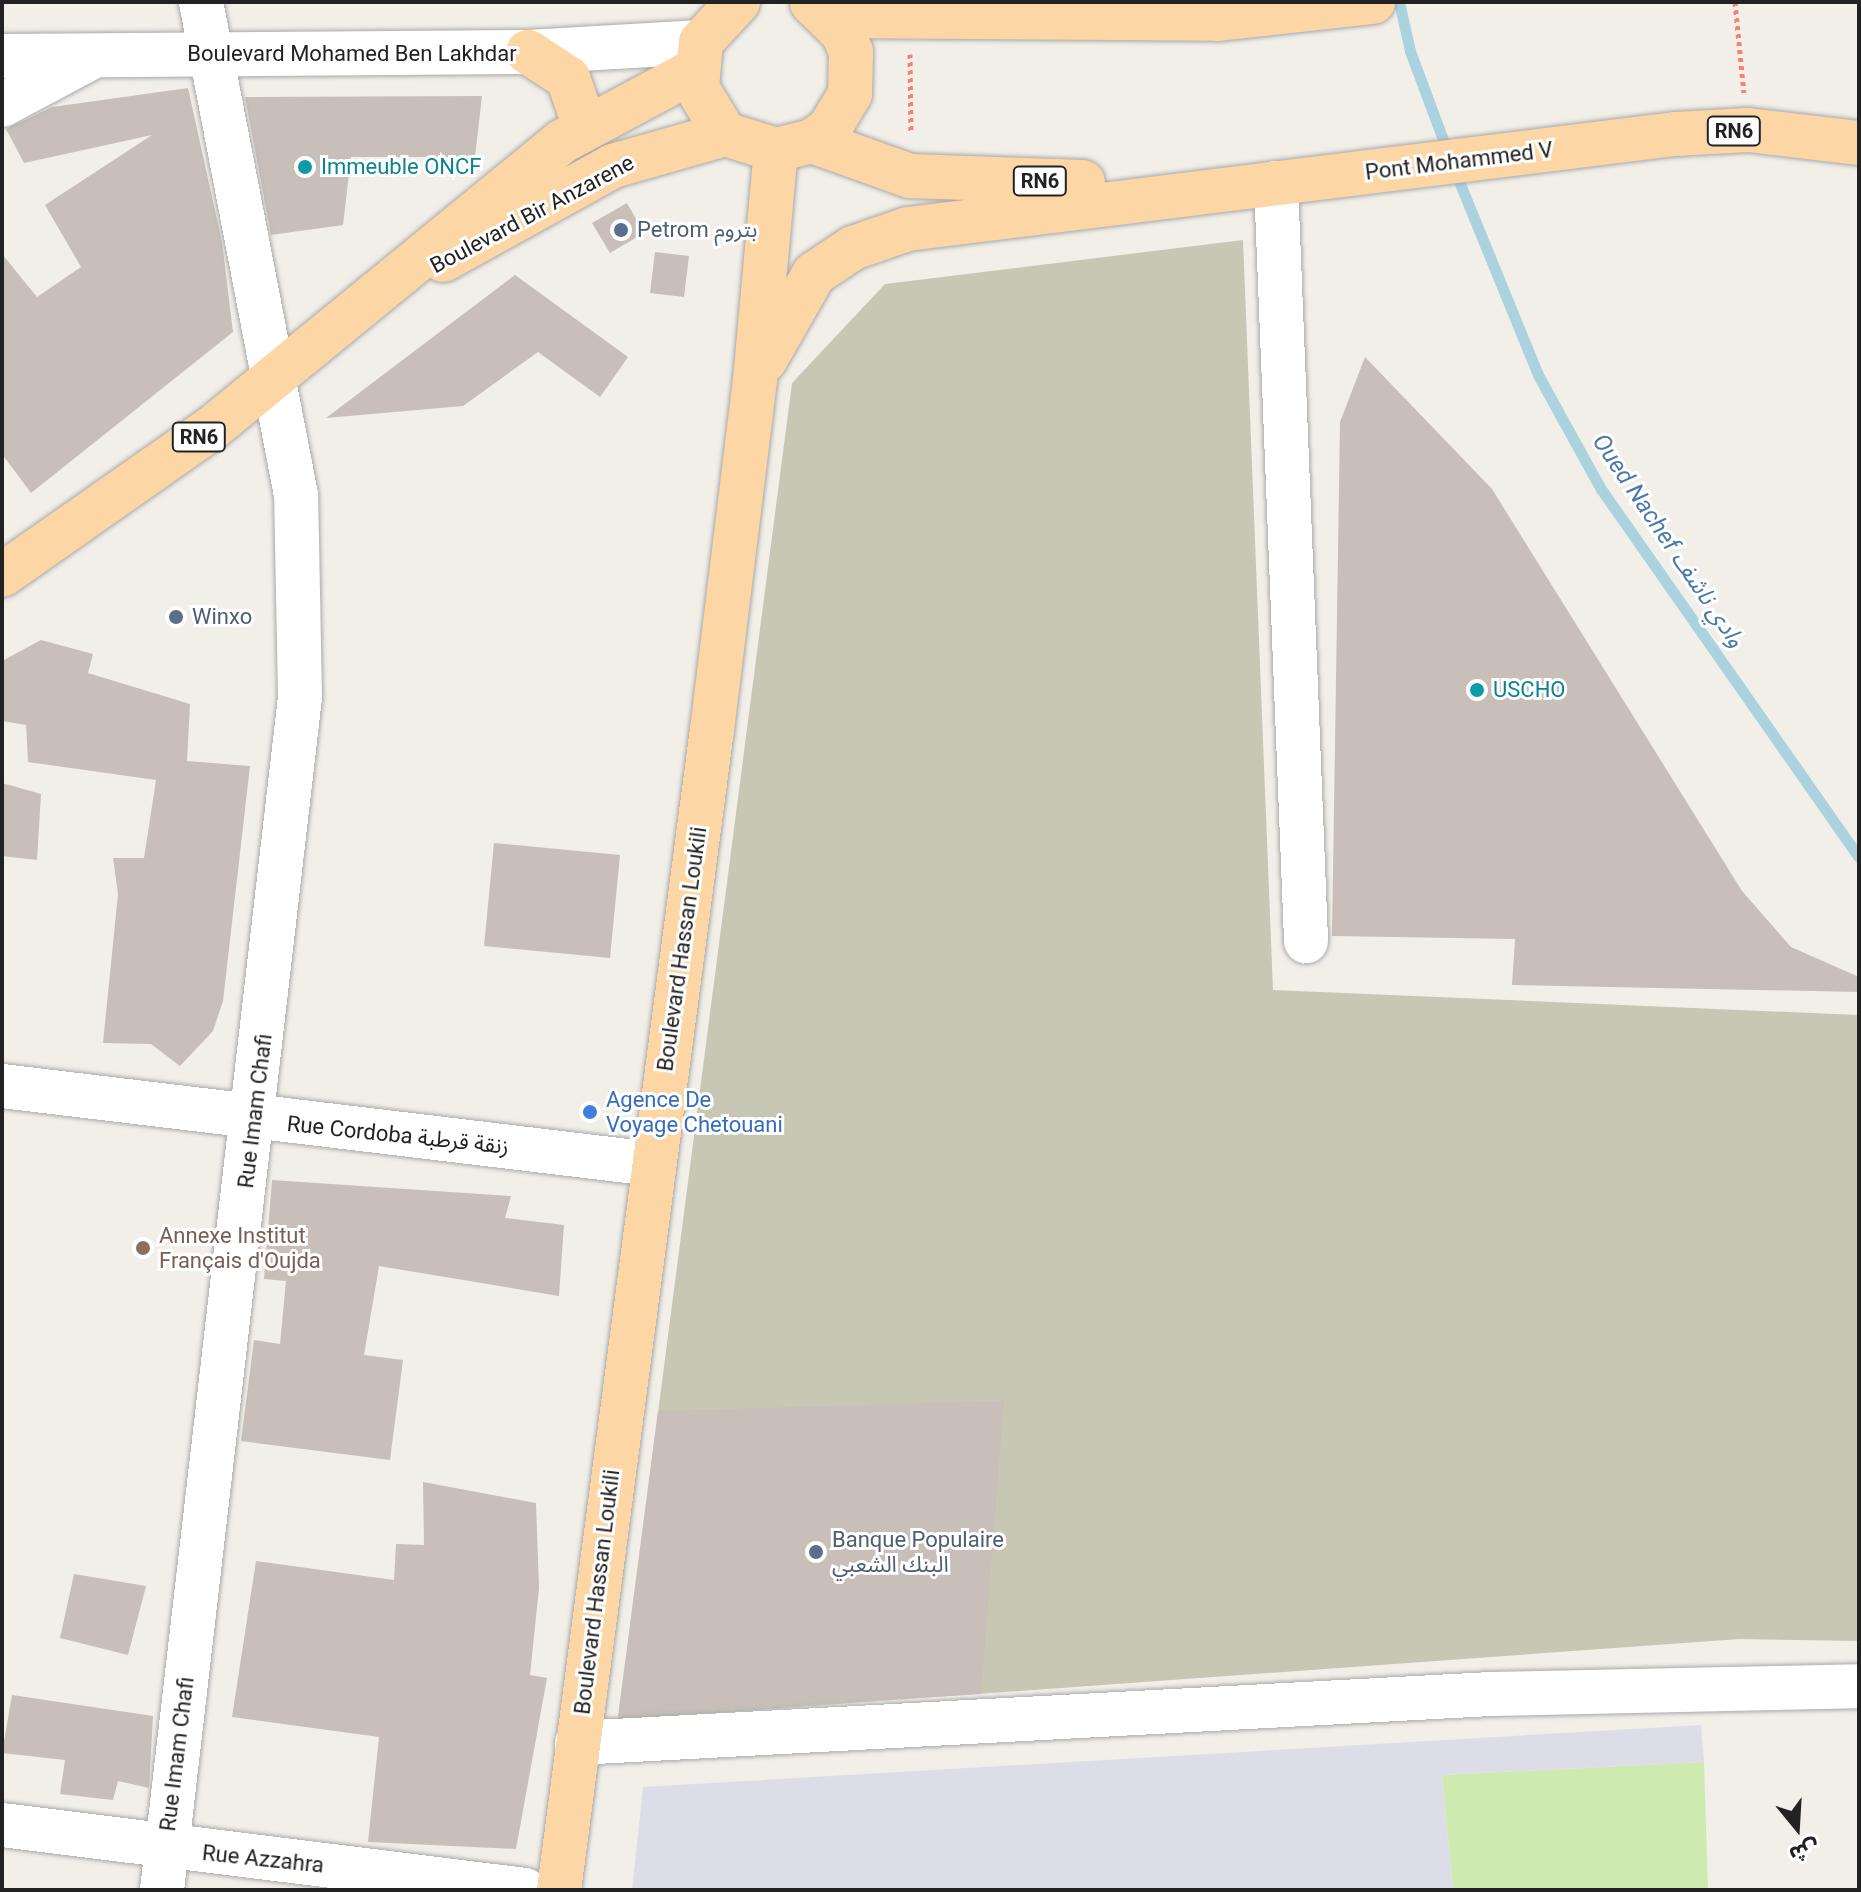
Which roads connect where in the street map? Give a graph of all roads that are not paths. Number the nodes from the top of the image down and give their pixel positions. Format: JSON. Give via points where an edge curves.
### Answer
{"nodes":[{"id":1,"x":201,"y":2,"type":"edge"},
{"id":2,"x":738,"y":2,"type":"edge"},
{"id":3,"x":1373,"y":2,"type":"edge"},
{"id":4,"x":820,"y":9,"type":"edge"},
{"id":5,"x":1203,"y":10,"type":"edge"},
{"id":6,"x":528,"y":52,"type":"junction"},
{"id":7,"x":210,"y":55,"type":"junction"},
{"id":8,"x":2,"y":56,"type":"edge"},
{"id":9,"x":93,"y":56,"type":"junction"},
{"id":10,"x":698,"y":56,"type":"junction"},
{"id":11,"x":2,"y":105,"type":"edge"},
{"id":12,"x":585,"y":127,"type":"junction"},
{"id":13,"x":725,"y":134,"type":"junction"},
{"id":14,"x":1859,"y":143,"type":"edge"},
{"id":15,"x":794,"y":146,"type":"junction"},
{"id":16,"x":1293,"y":182,"type":"junction"},
{"id":17,"x":1225,"y":188,"type":"junction"},
{"id":18,"x":388,"y":289,"type":"junction"},
{"id":19,"x":274,"y":379,"type":"junction"},
{"id":20,"x":755,"y":380,"type":"junction"},
{"id":21,"x":2,"y":575,"type":"edge"},
{"id":22,"x":1306,"y":941,"type":"dead end"},
{"id":23,"x":2,"y":1086,"type":"edge"},
{"id":24,"x":255,"y":1119,"type":"junction"},
{"id":25,"x":652,"y":1164,"type":"junction"},
{"id":26,"x":1859,"y":1686,"type":"edge"},
{"id":27,"x":577,"y":1743,"type":"junction"},
{"id":28,"x":2,"y":1825,"type":"edge"},
{"id":29,"x":164,"y":1869,"type":"edge"},
{"id":30,"x":525,"y":1890,"type":"edge"},
{"id":31,"x":559,"y":1890,"type":"edge"}],
"edges":[{"from":1,"to":7,"type":"street","name":"Rue Imam Chafi"},
{"from":2,"to":10,"type":"main road","number":"RN6"},
{"from":3,"to":5,"type":"main road","via":[[1295,12]]},
{"from":4,"to":5,"type":"main road","via":[[908,21]]},
{"from":4,"to":15,"type":"main road","via":[[851,52],[850,94],[842,113]]},
{"from":6,"to":7,"type":"street","name":"Boulevard Mohamed Ben Lakhdar"},
{"from":6,"to":10,"type":"street","name":"Boulevard Mohamed Ben Lakhdar"},
{"from":6,"to":12,"type":"main road","via":[[568,78]]},
{"from":7,"to":9,"type":"street","name":"Boulevard Mohamed Ben Lakhdar"},
{"from":7,"to":19,"type":"street","name":"Rue Imam Chafi"},
{"from":8,"to":9,"type":"street","name":"Boulevard Mohamed Ben Lakhdar"},
{"from":9,"to":11,"type":"street"},
{"from":10,"to":12,"type":"main road","name":"Boulevard Bir Anzarene","number":"RN6"},
{"from":10,"to":13,"type":"main road","via":[[702,106]]},
{"from":12,"to":18,"type":"main road","name":"Boulevard Bir Anzarene","number":"RN6","via":[[478,208]]},
{"from":13,"to":15,"type":"main road","number":"RN6"},
{"from":13,"to":18,"type":"main road","name":"Boulevard Bir Anzarene","number":"RN6","via":[[613,166]]},
{"from":14,"to":16,"type":"main road","name":"Pont Mohammed V","number":"RN6","via":[[1748,130]]},
{"from":15,"to":17,"type":"main road","number":"RN6","via":[[910,176]]},
{"from":15,"to":20,"type":"main road","name":"Boulevard Hassan Loukili"},
{"from":16,"to":17,"type":"main road","number":"RN6"},
{"from":16,"to":22,"type":"street"},
{"from":17,"to":20,"type":"main road","via":[[988,215],[908,229],[853,248],[814,274]]},
{"from":18,"to":19,"type":"main road","name":"Boulevard Bir Anzarene","number":"RN6"},
{"from":19,"to":21,"type":"main road","name":"Boulevard Bir Anzarene","number":"RN6"},
{"from":19,"to":24,"type":"street","name":"Rue Imam Chafi","via":[[296,495],[300,697]]},
{"from":20,"to":25,"type":"main road","name":"Boulevard Hassan Loukili"},
{"from":23,"to":24,"type":"street","name":"Rue Cordoba زنقة قرطبة"},
{"from":24,"to":25,"type":"street","name":"Rue Cordoba زنقة قرطبة"},
{"from":24,"to":29,"type":"street","name":"Rue Imam Chafi"},
{"from":25,"to":27,"type":"main road","name":"Boulevard Hassan Loukili"},
{"from":26,"to":27,"type":"street","via":[[1677,1686]]},
{"from":27,"to":31,"type":"main road","name":"Boulevard Hassan Loukili"},
{"from":28,"to":29,"type":"street","name":"Rue Azzahra"},
{"from":29,"to":30,"type":"street","name":"Rue Azzahra"}]}
